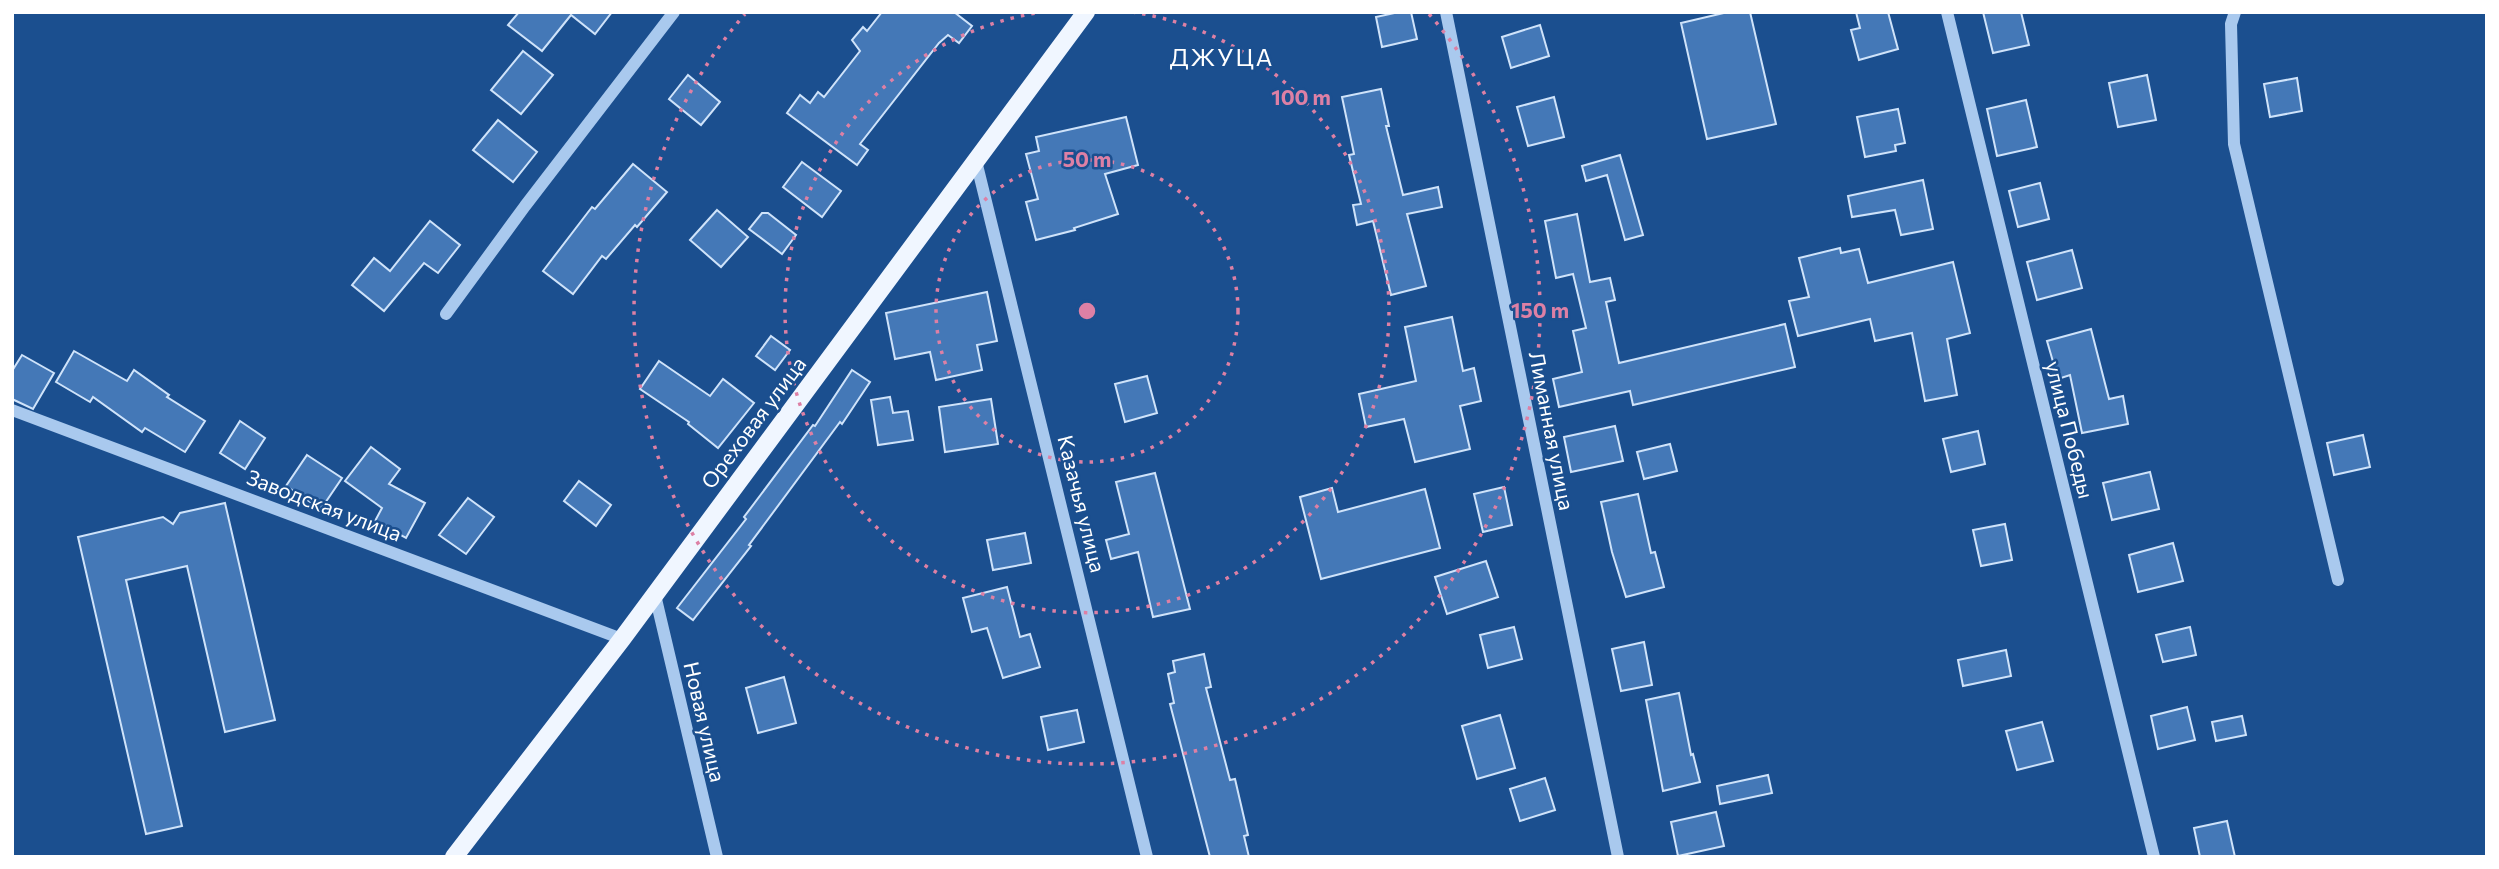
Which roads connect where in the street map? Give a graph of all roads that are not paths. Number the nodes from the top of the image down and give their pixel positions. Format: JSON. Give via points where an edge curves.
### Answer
{"nodes":[{"id":1,"x":674,"y":12,"type":"edge"},
{"id":2,"x":1086,"y":12,"type":"edge"},
{"id":3,"x":1446,"y":12,"type":"edge"},
{"id":4,"x":1947,"y":12,"type":"edge"},
{"id":5,"x":2235,"y":12,"type":"edge"},
{"id":6,"x":976,"y":161,"type":"junction"},
{"id":7,"x":446,"y":314,"type":"dead end"},
{"id":8,"x":12,"y":410,"type":"edge"},
{"id":9,"x":2338,"y":580,"type":"dead end"},
{"id":10,"x":654,"y":595,"type":"junction"},
{"id":11,"x":622,"y":639,"type":"junction"},
{"id":12,"x":454,"y":857,"type":"edge"},
{"id":13,"x":717,"y":857,"type":"edge"},
{"id":14,"x":1147,"y":857,"type":"edge"},
{"id":15,"x":1618,"y":857,"type":"edge"},
{"id":16,"x":2154,"y":857,"type":"edge"}],
"edges":[{"from":1,"to":7,"type":"street"},
{"from":2,"to":6,"type":"main road","name":"Ореховая улица"},
{"from":3,"to":15,"type":"street","name":"Лиманная улица"},
{"from":4,"to":16,"type":"street","name":"улица Победы"},
{"from":5,"to":9,"type":"street","via":[[2231,24],[2234,144]]},
{"from":6,"to":10,"type":"main road","name":"Ореховая улица"},
{"from":6,"to":14,"type":"street","name":"Казачья улица"},
{"from":8,"to":11,"type":"street","name":"Заводская улица"},
{"from":10,"to":11,"type":"main road","name":"Ореховая улица"},
{"from":10,"to":13,"type":"street","name":"Новая улица"},
{"from":11,"to":12,"type":"main road","name":"Ореховая улица"}]}
